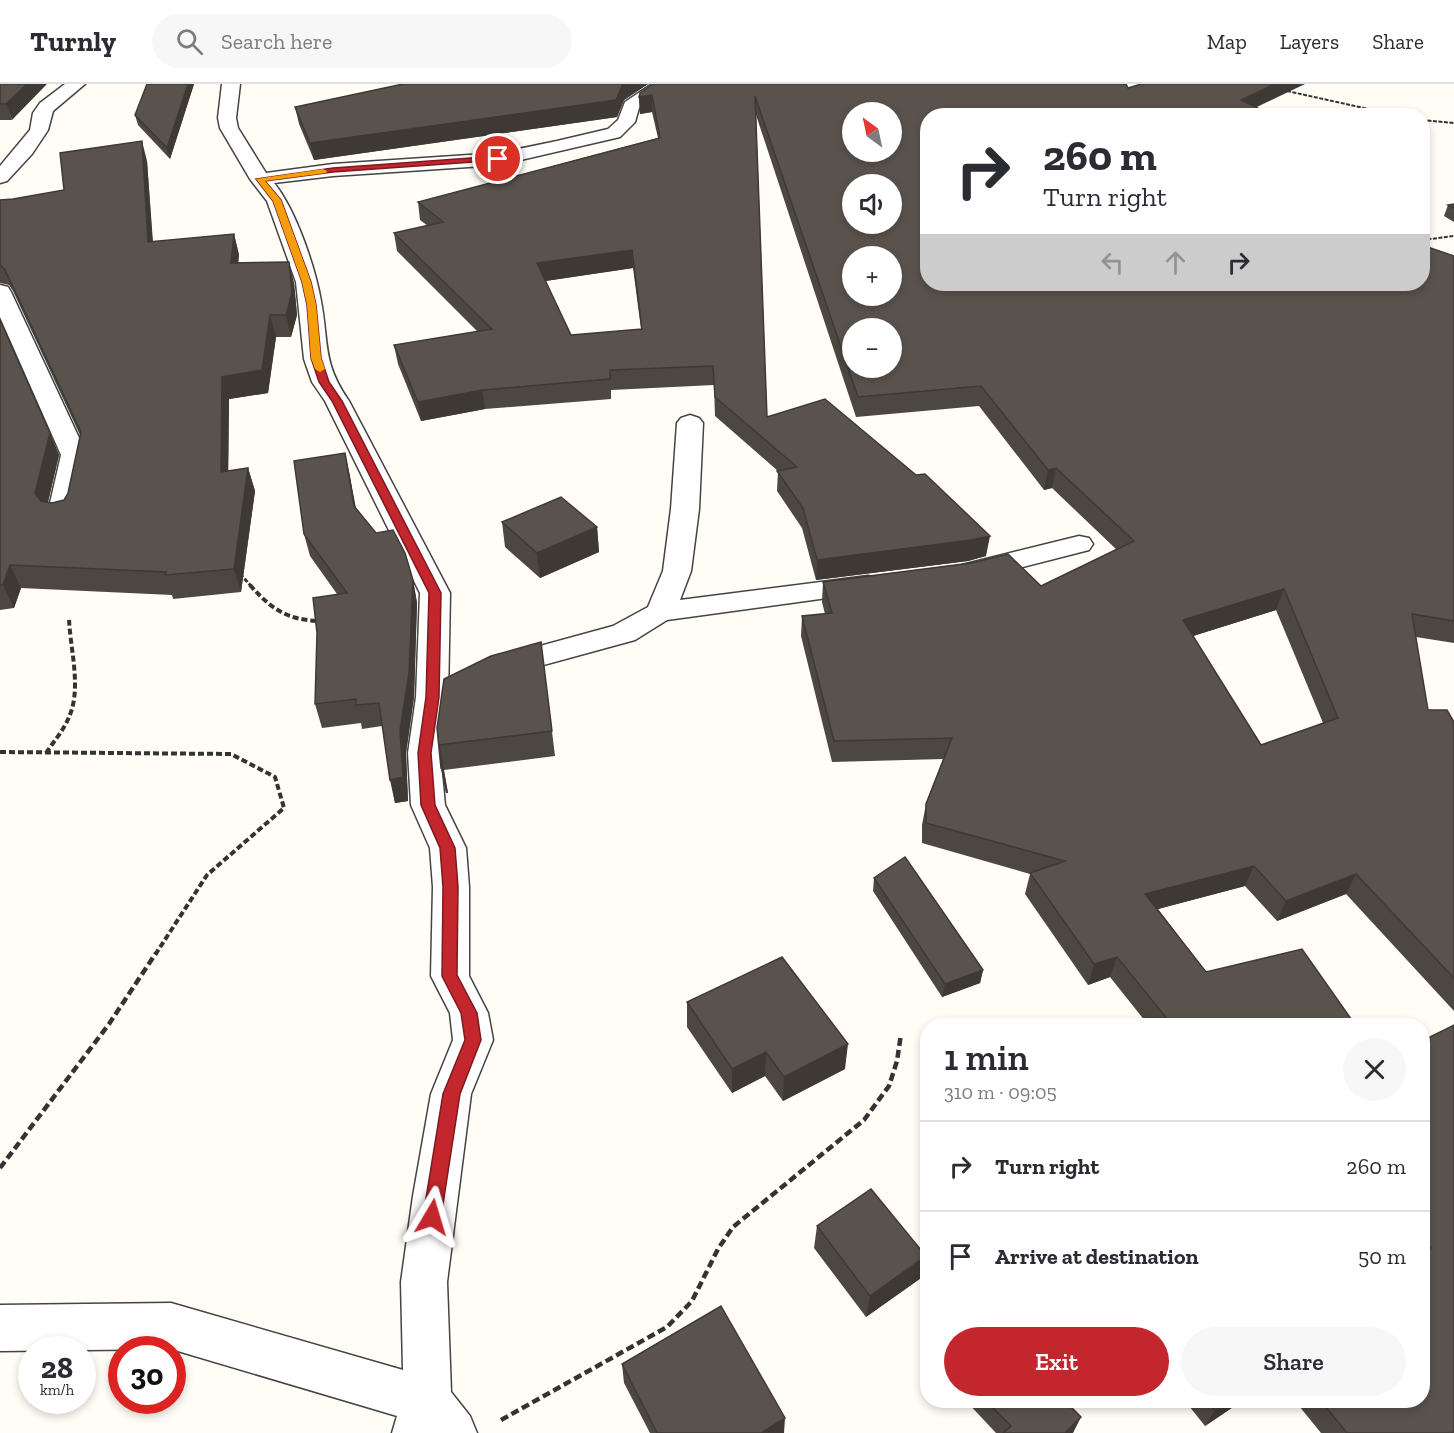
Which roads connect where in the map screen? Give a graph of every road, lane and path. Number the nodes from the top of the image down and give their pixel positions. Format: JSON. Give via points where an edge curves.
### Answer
{"nodes":[{"id":1,"x":76,"y":84,"type":"edge"},
{"id":2,"x":231,"y":84,"type":"edge"},
{"id":3,"x":663,"y":84,"type":"edge"},
{"id":4,"x":1286,"y":90,"type":"dead end"},
{"id":5,"x":1360,"y":108,"type":"edge"},
{"id":6,"x":1430,"y":121,"type":"edge"},
{"id":7,"x":1454,"y":123,"type":"edge"},
{"id":8,"x":0,"y":177,"type":"edge"},
{"id":9,"x":260,"y":179,"type":"junction"},
{"id":10,"x":1454,"y":236,"type":"edge"},
{"id":11,"x":1430,"y":239,"type":"edge"},
{"id":12,"x":0,"y":292,"type":"edge"},
{"id":13,"x":690,"y":423,"type":"dead end"},
{"id":14,"x":61,"y":516,"type":"edge"},
{"id":15,"x":1079,"y":544,"type":"dead end"},
{"id":16,"x":233,"y":567,"type":"edge"},
{"id":17,"x":945,"y":575,"type":"edge"},
{"id":18,"x":897,"y":581,"type":"edge"},
{"id":19,"x":660,"y":612,"type":"junction"},
{"id":20,"x":69,"y":618,"type":"dead end"},
{"id":21,"x":321,"y":621,"type":"edge"},
{"id":22,"x":432,"y":697,"type":"junction"},
{"id":23,"x":0,"y":752,"type":"edge"},
{"id":24,"x":46,"y":754,"type":"junction"},
{"id":25,"x":901,"y":1034,"type":"dead end"},
{"id":26,"x":0,"y":1167,"type":"edge"},
{"id":27,"x":0,"y":1328,"type":"edge"},
{"id":28,"x":432,"y":1422,"type":"edge"},
{"id":29,"x":497,"y":1422,"type":"dead end"}],
"edges":[{"from":1,"to":8,"type":"street","via":[[46,107],[39,130]]},
{"from":2,"to":9,"type":"street","via":[[229,128]]},
{"from":3,"to":9,"type":"street","via":[[631,106],[626,122],[614,133],[557,147],[498,159]]},
{"from":4,"to":5,"type":"path"},
{"from":6,"to":7,"type":"path"},
{"from":9,"to":22,"type":"street","via":[[277,200],[306,282],[316,358],[324,382],[435,593]]},
{"from":10,"to":11,"type":"path"},
{"from":12,"to":14,"type":"street","via":[[74,455]]},
{"from":13,"to":19,"type":"street","via":[[677,571]]},
{"from":15,"to":17,"type":"street"},
{"from":16,"to":21,"type":"path","via":[[279,614],[298,621]]},
{"from":18,"to":19,"type":"street"},
{"from":19,"to":22,"type":"street","via":[[624,633],[525,660]]},
{"from":20,"to":24,"type":"path","via":[[74,674],[71,714]]},
{"from":22,"to":28,"type":"street","via":[[424,753],[428,805],[448,848],[450,976],[469,1013],[473,1040],[451,1094],[424,1282]]},
{"from":23,"to":24,"type":"path"},
{"from":24,"to":26,"type":"path","via":[[231,754],[275,777],[284,808],[207,875],[109,1024]]},
{"from":25,"to":29,"type":"path","via":[[889,1086],[864,1120],[733,1227],[692,1301],[667,1327]]},
{"from":27,"to":28,"type":"street","via":[[171,1326]]}]}
